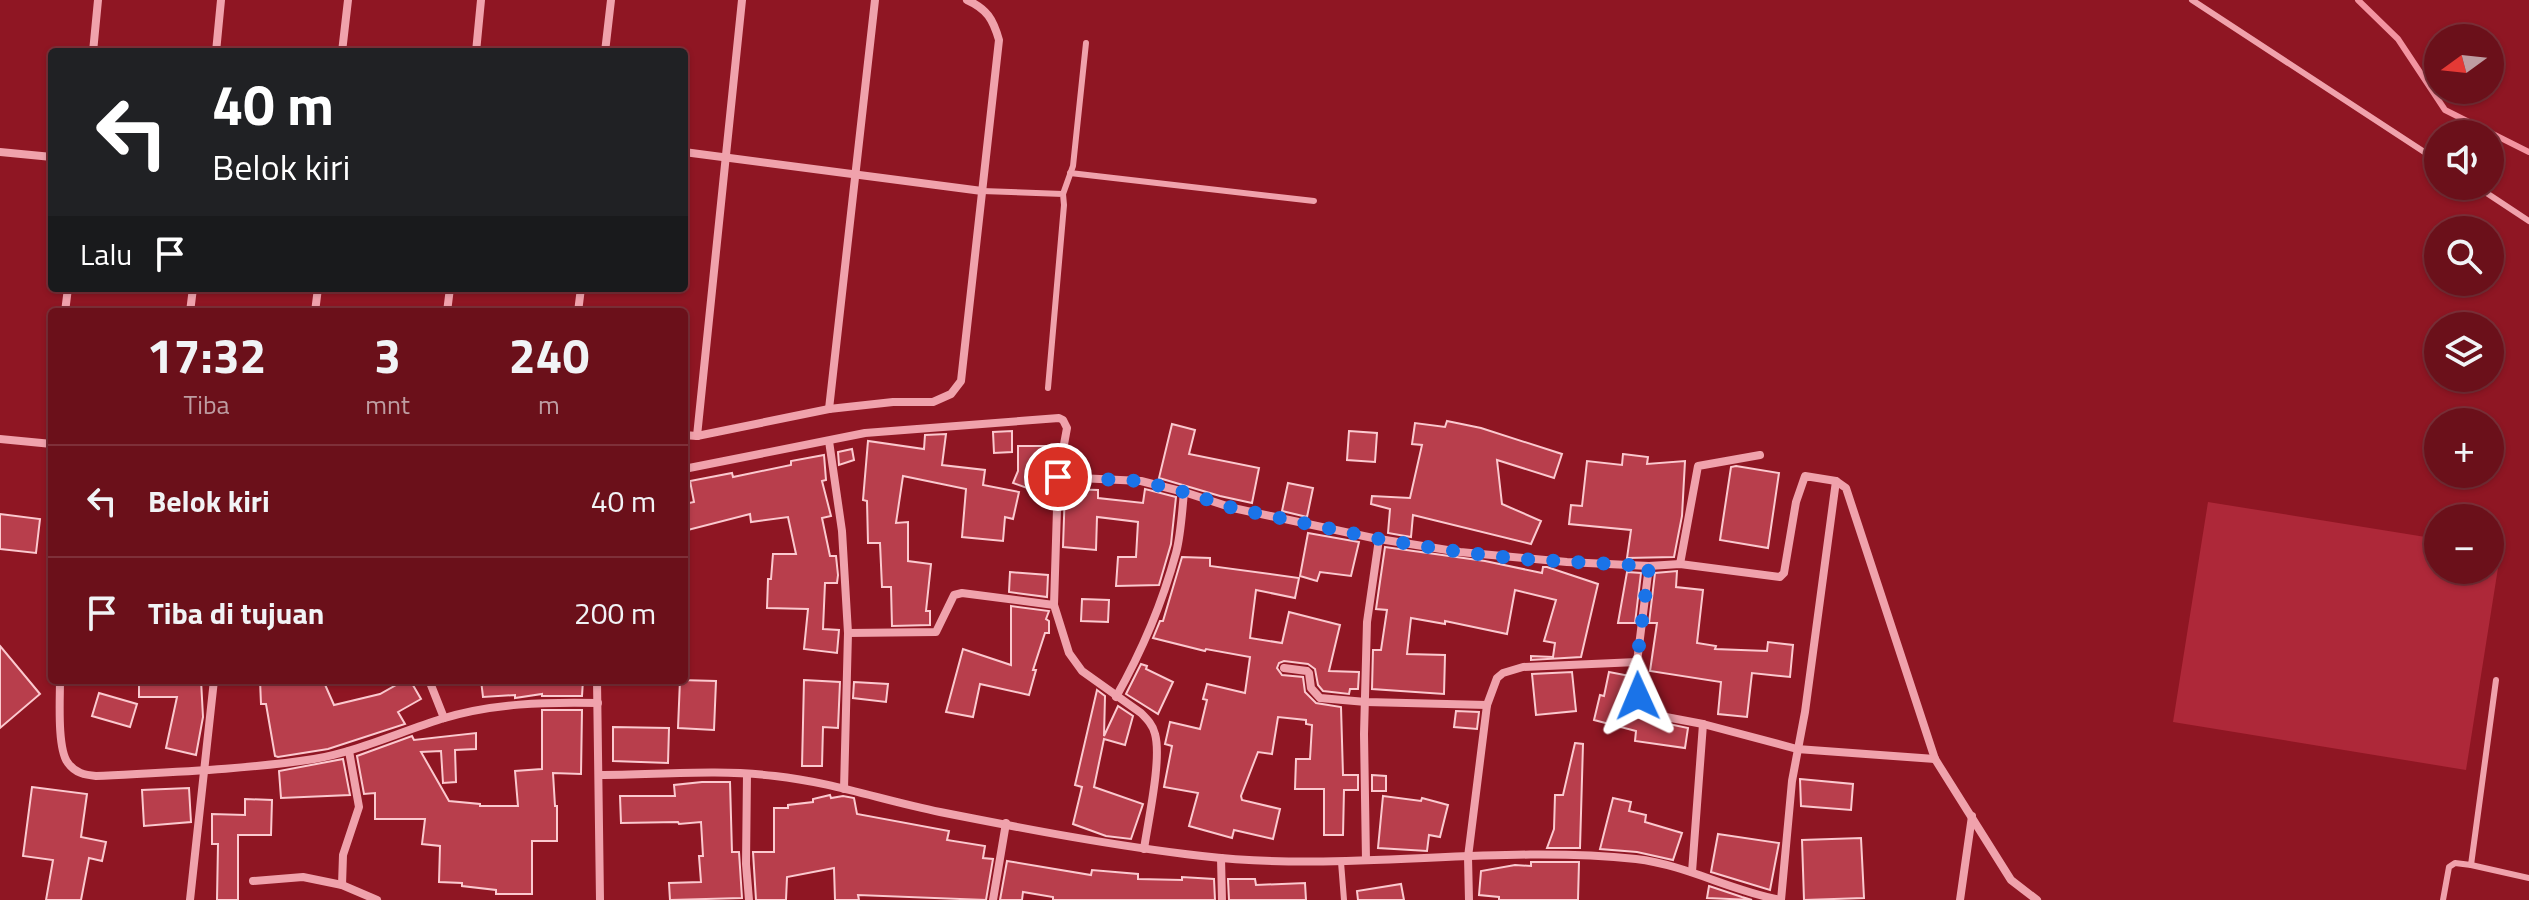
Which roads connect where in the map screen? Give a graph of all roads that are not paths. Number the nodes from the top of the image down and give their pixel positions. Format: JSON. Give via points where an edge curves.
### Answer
{"nodes":[{"id":1,"x":98,"y":0,"type":"edge"},
{"id":2,"x":221,"y":0,"type":"edge"},
{"id":3,"x":348,"y":0,"type":"edge"},
{"id":4,"x":481,"y":0,"type":"edge"},
{"id":5,"x":611,"y":0,"type":"edge"},
{"id":6,"x":742,"y":0,"type":"edge"},
{"id":7,"x":875,"y":0,"type":"edge"},
{"id":8,"x":967,"y":0,"type":"edge"},
{"id":9,"x":2192,"y":0,"type":"edge"},
{"id":10,"x":1086,"y":43,"type":"dead end"},
{"id":11,"x":93,"y":48,"type":"edge"},
{"id":12,"x":216,"y":48,"type":"edge"},
{"id":13,"x":342,"y":48,"type":"edge"},
{"id":14,"x":476,"y":48,"type":"edge"},
{"id":15,"x":605,"y":48,"type":"edge"},
{"id":16,"x":0,"y":152,"type":"edge"},
{"id":17,"x":2424,"y":152,"type":"edge"},
{"id":18,"x":688,"y":153,"type":"edge"},
{"id":19,"x":48,"y":157,"type":"edge"},
{"id":20,"x":726,"y":158,"type":"junction"},
{"id":21,"x":1070,"y":173,"type":"junction"},
{"id":22,"x":855,"y":175,"type":"junction"},
{"id":23,"x":982,"y":191,"type":"junction"},
{"id":24,"x":1063,"y":194,"type":"junction"},
{"id":25,"x":2497,"y":200,"type":"edge"},
{"id":26,"x":1314,"y":201,"type":"dead end"},
{"id":27,"x":2529,"y":221,"type":"edge"},
{"id":28,"x":1048,"y":388,"type":"dead end"},
{"id":29,"x":829,"y":409,"type":"junction"},
{"id":30,"x":688,"y":435,"type":"edge"},
{"id":31,"x":697,"y":436,"type":"junction"},
{"id":32,"x":0,"y":439,"type":"edge"},
{"id":33,"x":829,"y":441,"type":"junction"},
{"id":34,"x":48,"y":444,"type":"edge"},
{"id":35,"x":1760,"y":455,"type":"dead end"},
{"id":36,"x":688,"y":468,"type":"edge"},
{"id":37,"x":1058,"y":477,"type":"junction"},
{"id":38,"x":1836,"y":481,"type":"junction"},
{"id":39,"x":1184,"y":492,"type":"junction"},
{"id":40,"x":1379,"y":539,"type":"junction"},
{"id":41,"x":1680,"y":564,"type":"junction"},
{"id":42,"x":1649,"y":566,"type":"junction"},
{"id":43,"x":1054,"y":605,"type":"junction"},
{"id":44,"x":848,"y":633,"type":"junction"},
{"id":45,"x":1637,"y":662,"type":"junction"},
{"id":46,"x":1284,"y":668,"type":"dead end"},
{"id":47,"x":2496,"y":680,"type":"dead end"},
{"id":48,"x":60,"y":684,"type":"edge"},
{"id":49,"x":214,"y":684,"type":"edge"},
{"id":50,"x":431,"y":684,"type":"edge"},
{"id":51,"x":597,"y":684,"type":"edge"},
{"id":52,"x":1116,"y":697,"type":"junction"},
{"id":53,"x":1366,"y":702,"type":"junction"},
{"id":54,"x":598,"y":703,"type":"junction"},
{"id":55,"x":1487,"y":705,"type":"junction"},
{"id":56,"x":444,"y":718,"type":"junction"},
{"id":57,"x":1703,"y":724,"type":"junction"},
{"id":58,"x":1797,"y":749,"type":"junction"},
{"id":59,"x":349,"y":751,"type":"junction"},
{"id":60,"x":1935,"y":759,"type":"junction"},
{"id":61,"x":205,"y":770,"type":"junction"},
{"id":62,"x":747,"y":774,"type":"junction"},
{"id":63,"x":599,"y":775,"type":"junction"},
{"id":64,"x":844,"y":789,"type":"junction"},
{"id":65,"x":1972,"y":816,"type":"junction"},
{"id":66,"x":1006,"y":823,"type":"junction"},
{"id":67,"x":1144,"y":849,"type":"junction"},
{"id":68,"x":1468,"y":857,"type":"junction"},
{"id":69,"x":1221,"y":858,"type":"junction"},
{"id":70,"x":1366,"y":860,"type":"junction"},
{"id":71,"x":1341,"y":862,"type":"junction"},
{"id":72,"x":2471,"y":865,"type":"junction"},
{"id":73,"x":1692,"y":872,"type":"junction"},
{"id":74,"x":2529,"y":878,"type":"edge"},
{"id":75,"x":253,"y":881,"type":"dead end"},
{"id":76,"x":342,"y":885,"type":"junction"},
{"id":77,"x":190,"y":900,"type":"edge"},
{"id":78,"x":377,"y":900,"type":"edge"},
{"id":79,"x":600,"y":900,"type":"edge"},
{"id":80,"x":749,"y":900,"type":"edge"},
{"id":81,"x":993,"y":900,"type":"edge"},
{"id":82,"x":1222,"y":900,"type":"edge"},
{"id":83,"x":1344,"y":900,"type":"edge"},
{"id":84,"x":1469,"y":900,"type":"edge"},
{"id":85,"x":1781,"y":900,"type":"edge"},
{"id":86,"x":1960,"y":900,"type":"edge"},
{"id":87,"x":2037,"y":900,"type":"edge"},
{"id":88,"x":2443,"y":900,"type":"edge"}],
"edges":[{"from":1,"to":11,"type":"street"},
{"from":2,"to":12,"type":"street"},
{"from":3,"to":13,"type":"street"},
{"from":4,"to":14,"type":"street"},
{"from":5,"to":15,"type":"street"},
{"from":6,"to":20,"type":"street"},
{"from":7,"to":22,"type":"street"},
{"from":8,"to":23,"type":"street","via":[[983,7],[999,40]]},
{"from":9,"to":17,"type":"lane"},
{"from":10,"to":21,"type":"lane"},
{"from":16,"to":19,"type":"street"},
{"from":18,"to":20,"type":"street"},
{"from":20,"to":22,"type":"street"},
{"from":20,"to":31,"type":"street"},
{"from":21,"to":24,"type":"lane"},
{"from":21,"to":26,"type":"lane"},
{"from":22,"to":23,"type":"street"},
{"from":22,"to":29,"type":"street"},
{"from":23,"to":24,"type":"lane"},
{"from":23,"to":29,"type":"street","via":[[961,381],[951,394],[933,402]]},
{"from":24,"to":28,"type":"lane"},
{"from":25,"to":27,"type":"lane"},
{"from":29,"to":31,"type":"street"},
{"from":30,"to":31,"type":"street"},
{"from":32,"to":34,"type":"street"},
{"from":33,"to":36,"type":"street"},
{"from":33,"to":37,"type":"street","via":[[865,433],[1059,418],[1067,428]]},
{"from":33,"to":44,"type":"street","via":[[842,531]]},
{"from":35,"to":41,"type":"street","via":[[1698,466]]},
{"from":37,"to":39,"type":"street","via":[[1141,481]]},
{"from":37,"to":43,"type":"street"},
{"from":38,"to":41,"type":"street","via":[[1805,476],[1782,576]]},
{"from":38,"to":58,"type":"street"},
{"from":38,"to":60,"type":"street","via":[[1846,488]]},
{"from":39,"to":40,"type":"street","via":[[1233,508]]},
{"from":39,"to":52,"type":"street","via":[[1163,595]]},
{"from":40,"to":42,"type":"street","via":[[1521,559]]},
{"from":40,"to":53,"type":"street","via":[[1367,622]]},
{"from":41,"to":42,"type":"street"},
{"from":42,"to":45,"type":"street"},
{"from":43,"to":44,"type":"street","via":[[962,593],[954,595],[936,632]]},
{"from":43,"to":52,"type":"street","via":[[1069,653],[1082,671]]},
{"from":44,"to":64,"type":"street"},
{"from":45,"to":55,"type":"street","via":[[1512,668],[1497,678]]},
{"from":45,"to":57,"type":"street","via":[[1642,708]]},
{"from":46,"to":53,"type":"street","via":[[1307,671],[1320,698]]},
{"from":47,"to":72,"type":"lane"},
{"from":48,"to":61,"type":"street","via":[[62,751],[80,774]]},
{"from":49,"to":61,"type":"street"},
{"from":50,"to":56,"type":"street"},
{"from":51,"to":54,"type":"street"},
{"from":52,"to":67,"type":"street","via":[[1149,721],[1155,734]]},
{"from":53,"to":55,"type":"street"},
{"from":53,"to":70,"type":"street"},
{"from":54,"to":56,"type":"street","via":[[523,705]]},
{"from":54,"to":63,"type":"street"},
{"from":55,"to":68,"type":"street"},
{"from":56,"to":59,"type":"street"},
{"from":57,"to":58,"type":"street"},
{"from":57,"to":73,"type":"street"},
{"from":58,"to":60,"type":"street"},
{"from":58,"to":85,"type":"street"},
{"from":59,"to":61,"type":"street"},
{"from":59,"to":76,"type":"street","via":[[359,807],[343,855]]},
{"from":60,"to":65,"type":"street"},
{"from":61,"to":77,"type":"street"},
{"from":62,"to":63,"type":"street"},
{"from":62,"to":64,"type":"street"},
{"from":62,"to":80,"type":"street"},
{"from":63,"to":79,"type":"street"},
{"from":64,"to":66,"type":"street"},
{"from":65,"to":86,"type":"street"},
{"from":65,"to":87,"type":"street","via":[[2011,880]]},
{"from":66,"to":67,"type":"street"},
{"from":66,"to":81,"type":"street"},
{"from":67,"to":69,"type":"street"},
{"from":68,"to":70,"type":"street"},
{"from":68,"to":73,"type":"street","via":[[1516,853],[1638,859]]},
{"from":68,"to":84,"type":"street"},
{"from":69,"to":71,"type":"street"},
{"from":69,"to":82,"type":"street"},
{"from":70,"to":71,"type":"street"},
{"from":71,"to":83,"type":"lane"},
{"from":72,"to":74,"type":"lane"},
{"from":72,"to":88,"type":"lane","via":[[2449,867]]},
{"from":73,"to":85,"type":"street","via":[[1741,892]]},
{"from":75,"to":76,"type":"street","via":[[303,877]]},
{"from":76,"to":78,"type":"street"}]}
